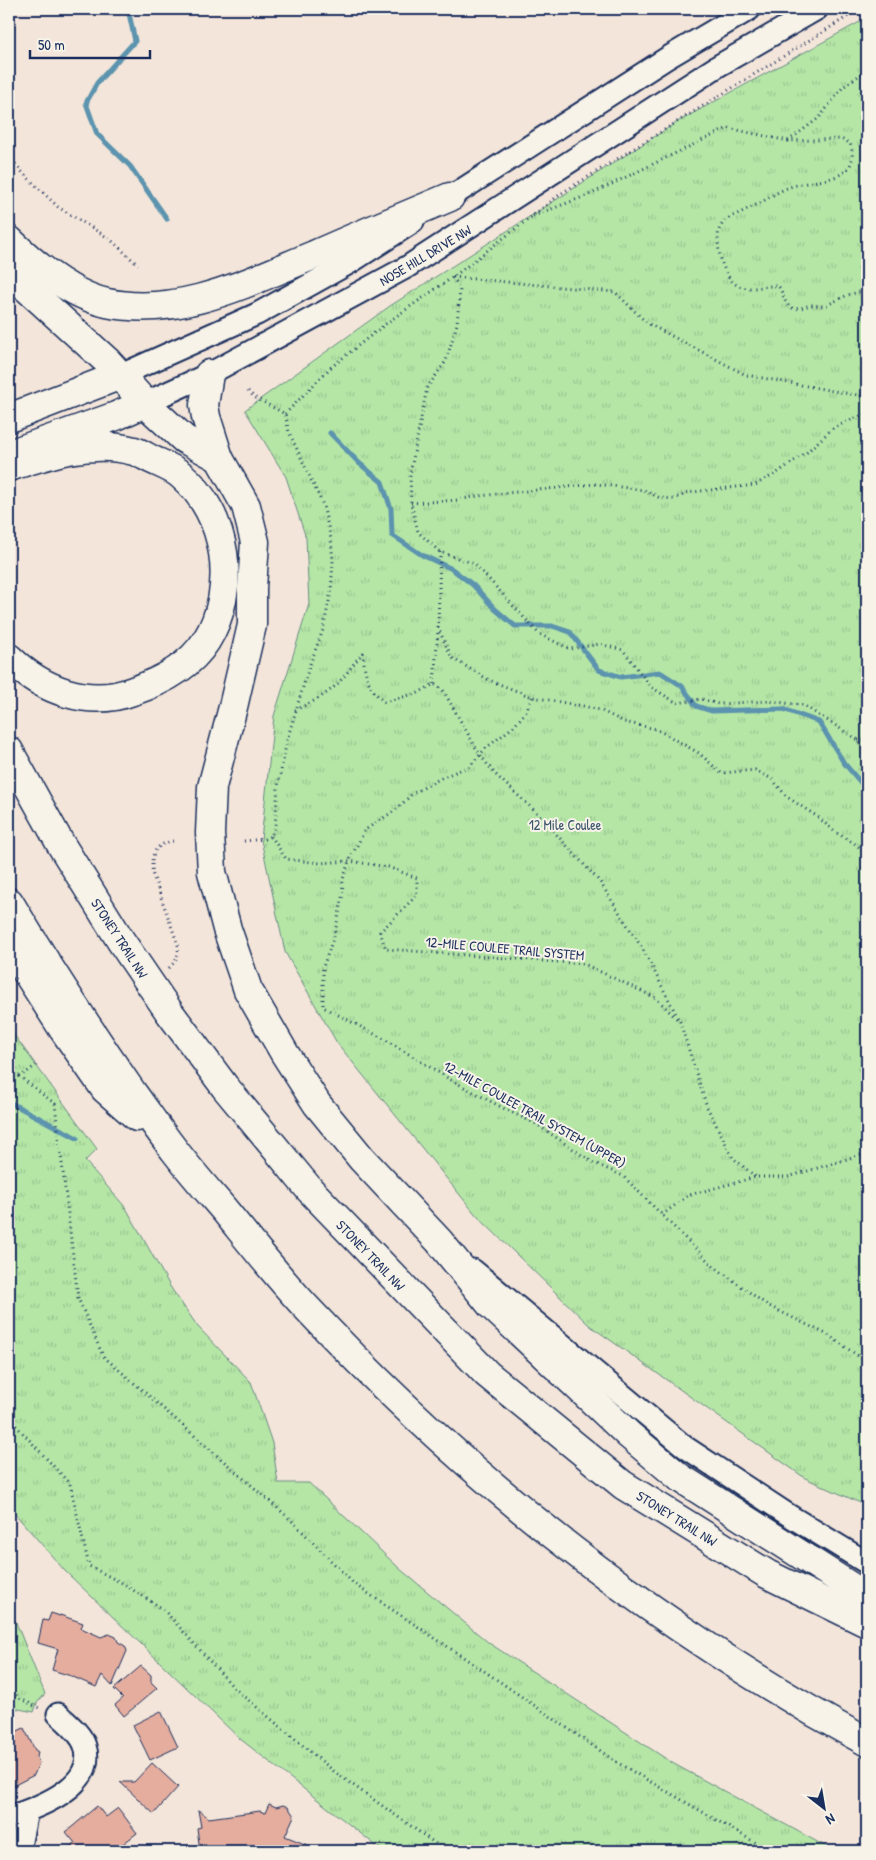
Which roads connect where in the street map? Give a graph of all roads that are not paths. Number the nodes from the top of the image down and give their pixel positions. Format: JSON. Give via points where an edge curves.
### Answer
{"nodes":[{"id":1,"x":750,"y":9,"type":"edge"},
{"id":2,"x":817,"y":9,"type":"edge"},
{"id":3,"x":450,"y":197,"type":"junction"},
{"id":4,"x":9,"y":240,"type":"edge"},
{"id":5,"x":9,"y":272,"type":"edge"},
{"id":6,"x":209,"y":374,"type":"junction"},
{"id":7,"x":121,"y":375,"type":"junction"},
{"id":8,"x":145,"y":403,"type":"junction"},
{"id":9,"x":9,"y":418,"type":"edge"},
{"id":10,"x":9,"y":454,"type":"edge"},
{"id":11,"x":219,"y":458,"type":"junction"},
{"id":12,"x":9,"y":467,"type":"edge"},
{"id":13,"x":9,"y":658,"type":"edge"},
{"id":14,"x":9,"y":751,"type":"edge"},
{"id":15,"x":9,"y":902,"type":"edge"},
{"id":16,"x":9,"y":945,"type":"edge"},
{"id":17,"x":174,"y":1151,"type":"junction"},
{"id":18,"x":440,"y":1241,"type":"junction"},
{"id":19,"x":867,"y":1563,"type":"edge"},
{"id":20,"x":867,"y":1597,"type":"edge"},
{"id":21,"x":867,"y":1624,"type":"edge"},
{"id":22,"x":58,"y":1714,"type":"road end"},
{"id":23,"x":867,"y":1742,"type":"edge"},
{"id":24,"x":18,"y":1814,"type":"edge"},
{"id":25,"x":19,"y":1851,"type":"edge"}],
"edges":[{"from":1,"to":3,"type":"street","via":[[667,58]]},
{"from":2,"to":6,"type":"street","name":"NOSE HILL DRIVE NW","via":[[718,66],[407,268]]},
{"from":3,"to":4,"type":"main road","via":[[246,283],[190,302],[166,306],[105,302],[75,290],[50,275]]},
{"from":3,"to":7,"type":"street","via":[[351,262],[257,314]]},
{"from":5,"to":7,"type":"main road"},
{"from":6,"to":8,"type":"street","name":"NOSE HILL DRIVE NW"},
{"from":6,"to":11,"type":"main road","via":[[204,405]]},
{"from":7,"to":8,"type":"main road"},
{"from":7,"to":9,"type":"main road"},
{"from":8,"to":10,"type":"main road","name":"NOSE HILL DRIVE NW"},
{"from":8,"to":11,"type":"main road","via":[[184,439]]},
{"from":11,"to":18,"type":"main road","via":[[246,506],[256,542],[252,625],[212,787],[212,872],[227,929],[248,990],[316,1104],[362,1159]]},
{"from":12,"to":13,"type":"main road","via":[[82,448],[135,451],[181,475],[206,504],[224,552],[220,611],[206,642],[184,666],[153,684],[121,696],[88,698],[39,682]]},
{"from":14,"to":21,"type":"main road","name":"STONEY TRAIL NW","via":[[60,843],[121,941],[225,1087],[310,1190],[487,1374],[623,1485],[767,1574]]},
{"from":15,"to":17,"type":"main road","via":[[54,977]]},
{"from":16,"to":17,"type":"main road","via":[[105,1089]]},
{"from":17,"to":23,"type":"main road","via":[[303,1304],[377,1380],[475,1471],[542,1526],[717,1654]]},
{"from":18,"to":19,"type":"street","via":[[685,1447]]},
{"from":18,"to":20,"type":"main road","via":[[491,1305],[629,1436],[679,1477]]},
{"from":22,"to":24,"type":"street","via":[[80,1736],[85,1746],[83,1774],[66,1790]]},
{"from":24,"to":25,"type":"street"}]}
